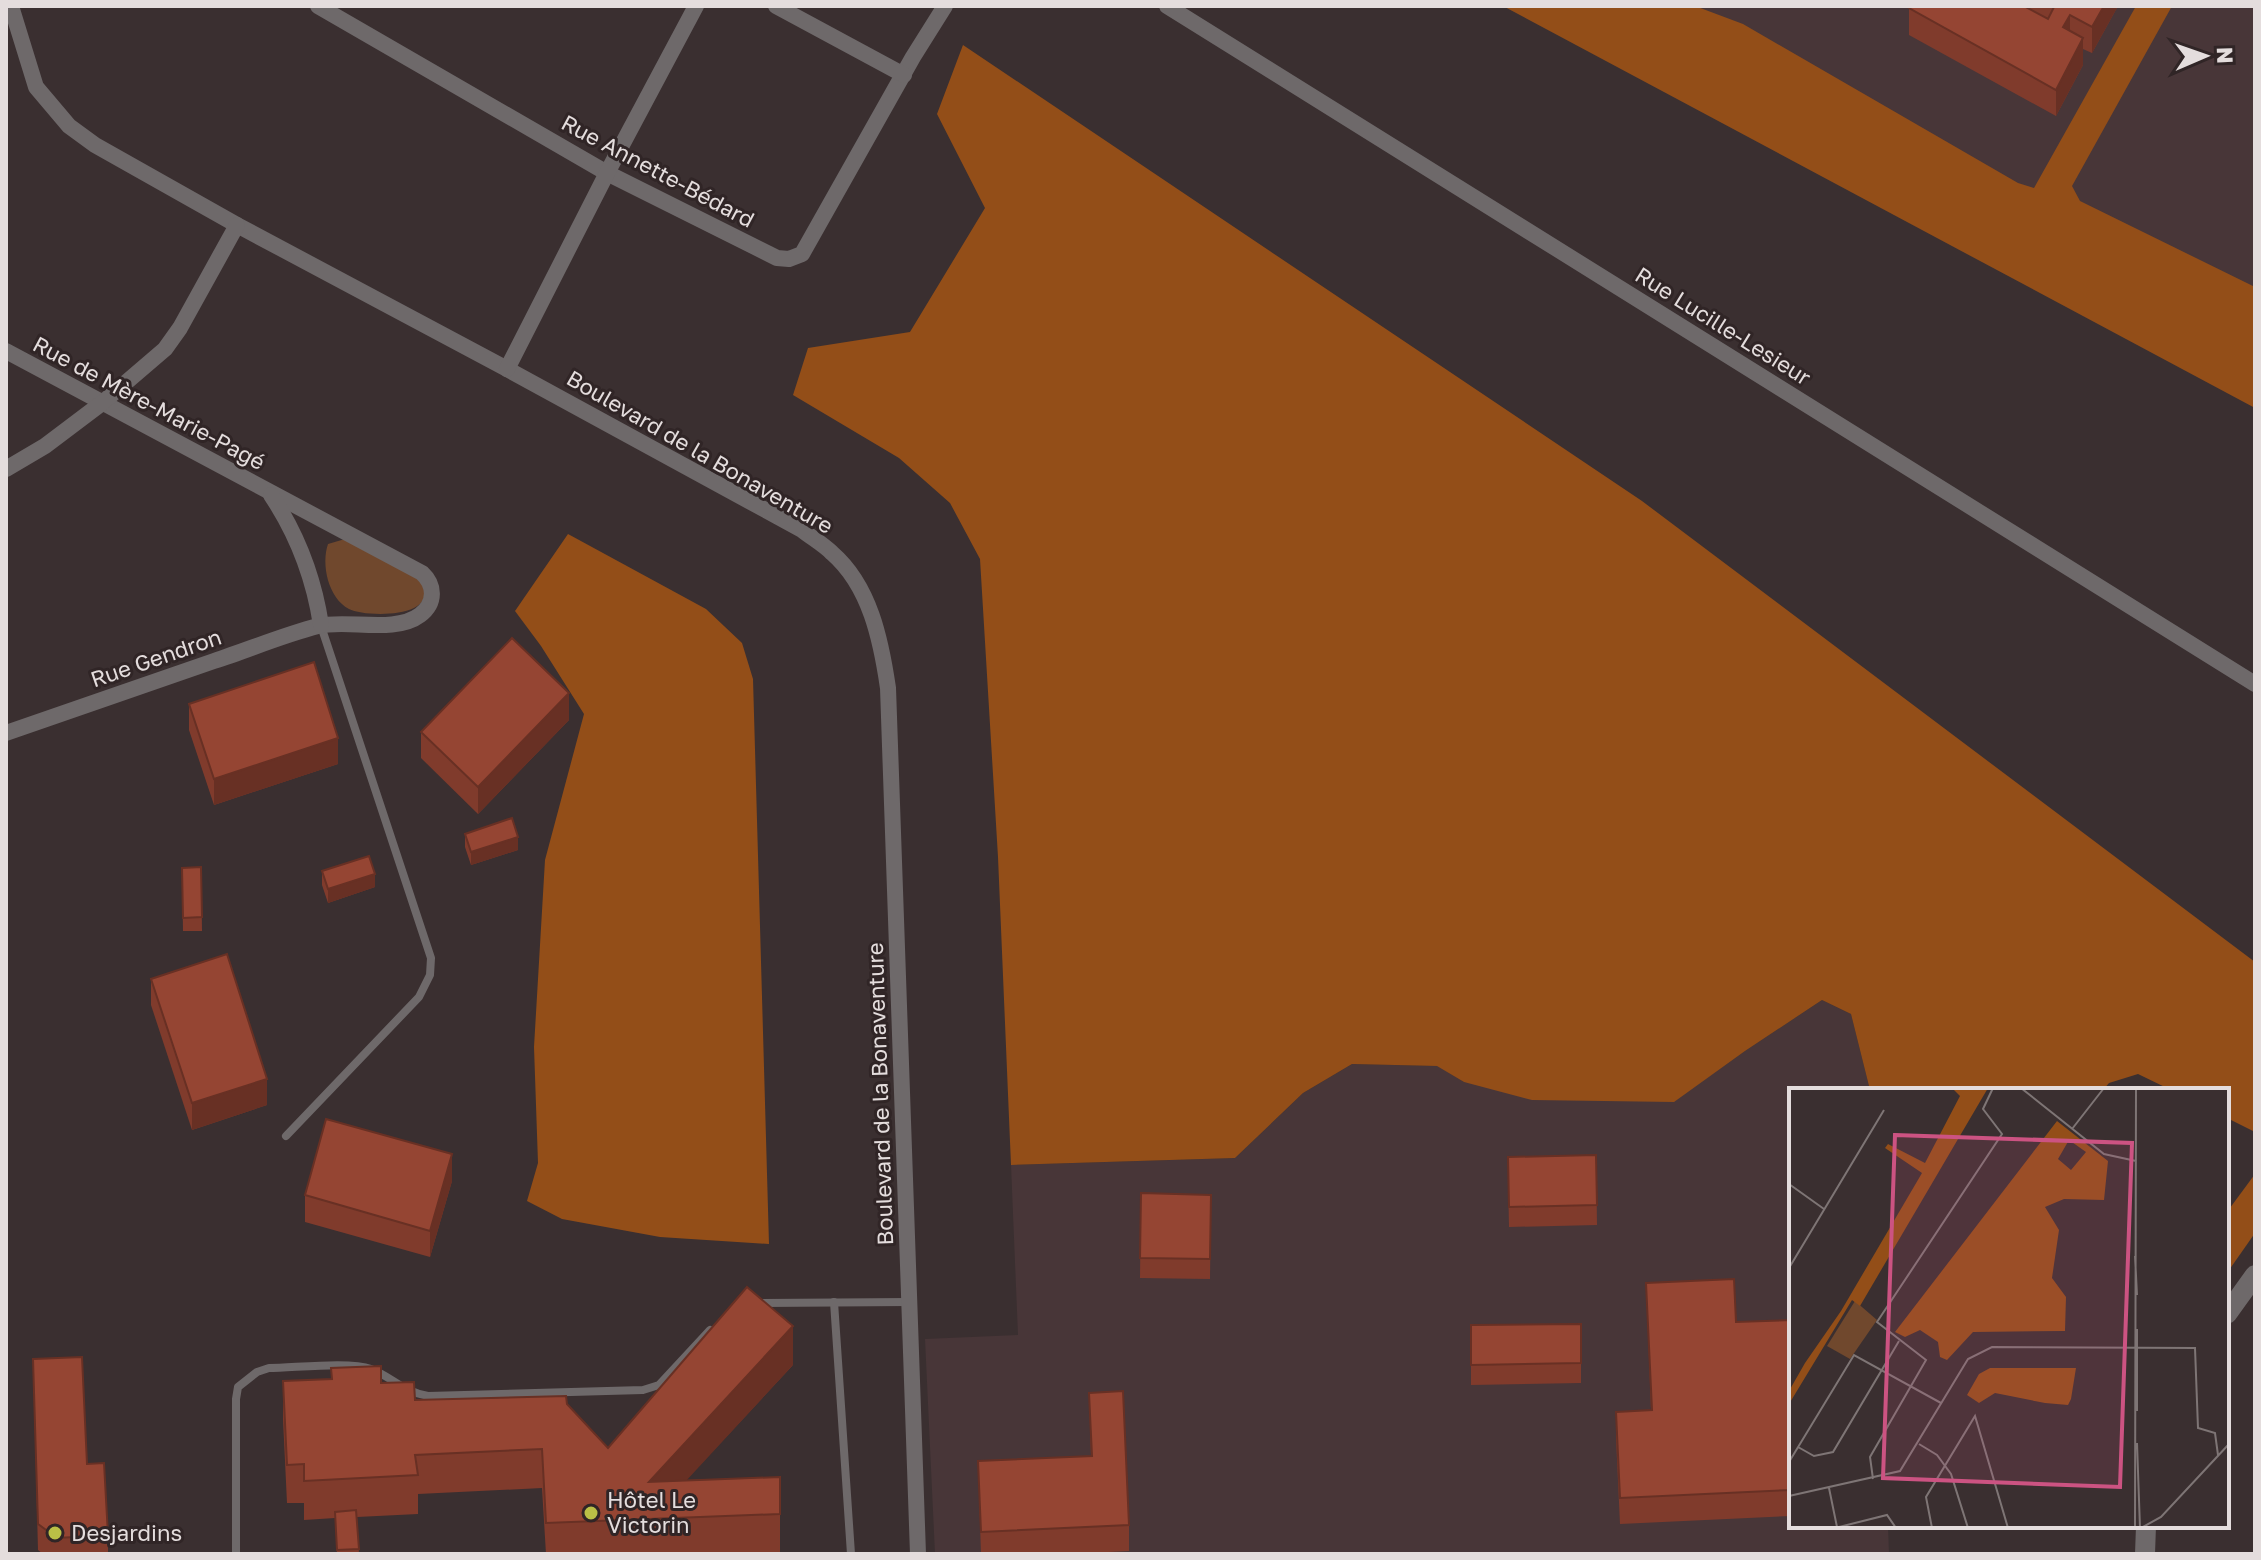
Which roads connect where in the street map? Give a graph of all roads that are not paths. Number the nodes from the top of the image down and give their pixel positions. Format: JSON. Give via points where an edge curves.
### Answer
{"nodes":[{"id":1,"x":11,"y":6,"type":"edge"},
{"id":2,"x":318,"y":6,"type":"edge"},
{"id":3,"x":696,"y":6,"type":"edge"},
{"id":4,"x":776,"y":6,"type":"edge"},
{"id":5,"x":945,"y":6,"type":"edge"},
{"id":6,"x":1167,"y":6,"type":"edge"},
{"id":7,"x":904,"y":75,"type":"junction"},
{"id":8,"x":607,"y":173,"type":"junction"},
{"id":9,"x":237,"y":225,"type":"junction"},
{"id":10,"x":6,"y":351,"type":"edge"},
{"id":11,"x":507,"y":369,"type":"junction"},
{"id":12,"x":102,"y":403,"type":"junction"},
{"id":13,"x":6,"y":469,"type":"edge"},
{"id":14,"x":270,"y":494,"type":"junction"},
{"id":15,"x":321,"y":625,"type":"junction"},
{"id":16,"x":2255,"y":684,"type":"edge"},
{"id":17,"x":6,"y":733,"type":"edge"},
{"id":18,"x":286,"y":1136,"type":"dead end"},
{"id":19,"x":2255,"y":1275,"type":"edge"},
{"id":20,"x":834,"y":1302,"type":"junction"},
{"id":21,"x":909,"y":1302,"type":"junction"},
{"id":22,"x":749,"y":1303,"type":"edge"},
{"id":23,"x":2229,"y":1311,"type":"edge"},
{"id":24,"x":713,"y":1327,"type":"edge"},
{"id":25,"x":2146,"y":1528,"type":"edge"},
{"id":26,"x":236,"y":1554,"type":"edge"},
{"id":27,"x":851,"y":1554,"type":"edge"},
{"id":28,"x":918,"y":1554,"type":"edge"},
{"id":29,"x":2145,"y":1554,"type":"edge"}],
"edges":[{"from":1,"to":9,"type":"street","name":"Boulevard de la Bonaventure","via":[[36,87],[69,126]]},
{"from":2,"to":8,"type":"street","name":"Rue Annette-Bédard"},
{"from":3,"to":8,"type":"street"},
{"from":4,"to":7,"type":"street"},
{"from":5,"to":7,"type":"street"},
{"from":6,"to":16,"type":"street","name":"Rue Lucille-Lesieur"},
{"from":7,"to":8,"type":"street","name":"Rue Annette-Bédard","via":[[802,254],[789,259],[777,258]]},
{"from":8,"to":11,"type":"street"},
{"from":9,"to":11,"type":"street","name":"Boulevard de la Bonaventure"},
{"from":9,"to":12,"type":"street","via":[[165,349]]},
{"from":10,"to":12,"type":"street","name":"Rue de Mère-Marie-Pagé"},
{"from":11,"to":21,"type":"street","name":"Boulevard de la Bonaventure","via":[[802,530],[834,554],[870,609],[888,688]]},
{"from":12,"to":13,"type":"street"},
{"from":12,"to":14,"type":"street","name":"Rue de Mère-Marie-Pagé"},
{"from":14,"to":15,"type":"street","name":"Rue de Mère-Marie-Pagé","via":[[302,553]]},
{"from":14,"to":15,"type":"street","name":"Rue de Mère-Marie-Pagé","via":[[429,580],[433,592],[419,616],[385,624]]},
{"from":15,"to":17,"type":"street","name":"Rue Gendron"},
{"from":15,"to":18,"type":"lane","via":[[431,958],[430,975],[419,997]]},
{"from":19,"to":23,"type":"street"},
{"from":20,"to":21,"type":"lane"},
{"from":20,"to":22,"type":"lane"},
{"from":20,"to":27,"type":"lane"},
{"from":21,"to":28,"type":"street","name":"Boulevard de la Bonaventure"},
{"from":24,"to":26,"type":"lane","via":[[659,1385],[643,1390],[428,1396],[355,1367],[257,1372],[238,1387],[236,1399]]},
{"from":25,"to":29,"type":"street"}]}
